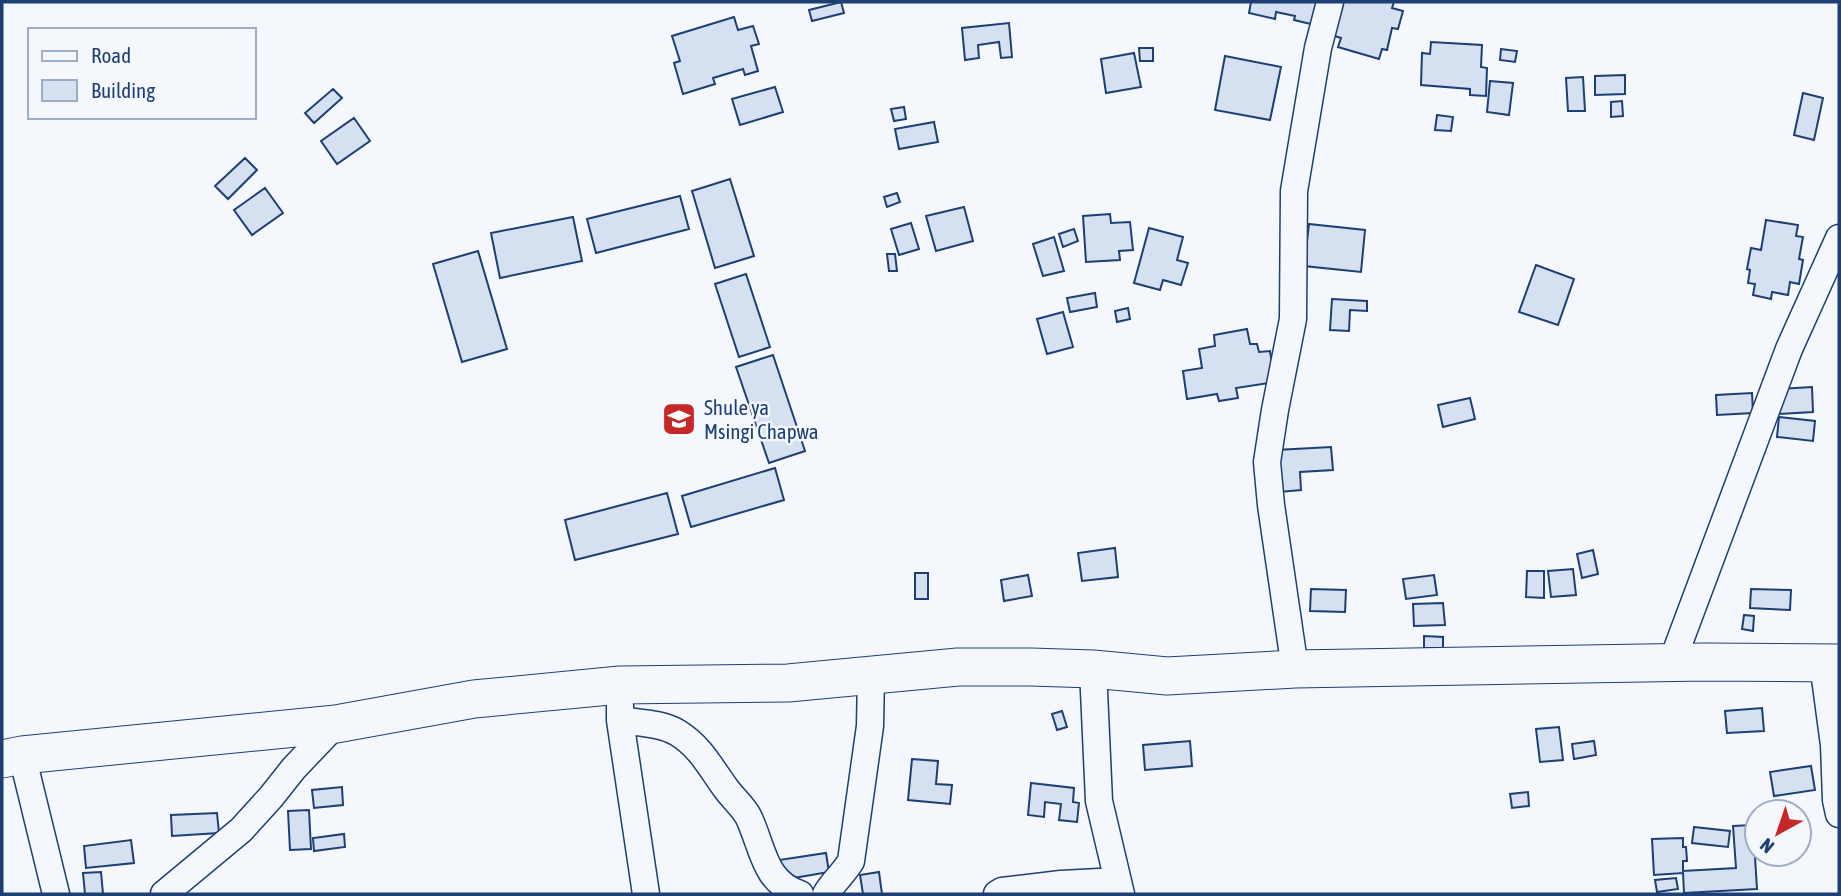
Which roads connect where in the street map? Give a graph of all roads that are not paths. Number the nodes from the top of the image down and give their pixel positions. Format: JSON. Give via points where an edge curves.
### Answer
{"nodes":[{"id":1,"x":1330,"y":2,"type":"edge"},
{"id":2,"x":1839,"y":238,"type":"edge"},
{"id":3,"x":1672,"y":662,"type":"junction"},
{"id":4,"x":1831,"y":663,"type":"edge"},
{"id":5,"x":1093,"y":669,"type":"junction"},
{"id":6,"x":1295,"y":669,"type":"junction"},
{"id":7,"x":871,"y":675,"type":"junction"},
{"id":8,"x":620,"y":703,"type":"junction"},
{"id":9,"x":336,"y":724,"type":"junction"},
{"id":10,"x":12,"y":757,"type":"edge"},
{"id":11,"x":1839,"y":814,"type":"edge"},
{"id":12,"x":1119,"y":888,"type":"edge"},
{"id":13,"x":56,"y":894,"type":"edge"},
{"id":14,"x":164,"y":894,"type":"edge"},
{"id":15,"x":646,"y":894,"type":"edge"},
{"id":16,"x":800,"y":894,"type":"edge"},
{"id":17,"x":827,"y":894,"type":"edge"},
{"id":18,"x":997,"y":894,"type":"edge"}],
"edges":[{"from":1,"to":6,"type":"street","via":[[1294,191],[1293,319],[1268,462]]},
{"from":2,"to":3,"type":"street","via":[[1789,349]]},
{"from":3,"to":4,"type":"street"},
{"from":3,"to":6,"type":"street"},
{"from":4,"to":11,"type":"street"},
{"from":5,"to":6,"type":"street","via":[[1167,676]]},
{"from":5,"to":7,"type":"street","via":[[958,667]]},
{"from":5,"to":12,"type":"street","via":[[1099,801]]},
{"from":7,"to":8,"type":"street"},
{"from":7,"to":17,"type":"street","via":[[870,726],[851,861]]},
{"from":8,"to":9,"type":"street","via":[[474,699]]},
{"from":8,"to":15,"type":"street"},
{"from":8,"to":16,"type":"street","via":[[677,732],[699,749],[747,815],[778,881]]},
{"from":9,"to":10,"type":"street"},
{"from":9,"to":14,"type":"street","via":[[241,830]]},
{"from":10,"to":13,"type":"street"},
{"from":12,"to":18,"type":"street","via":[[1061,884]]}]}
